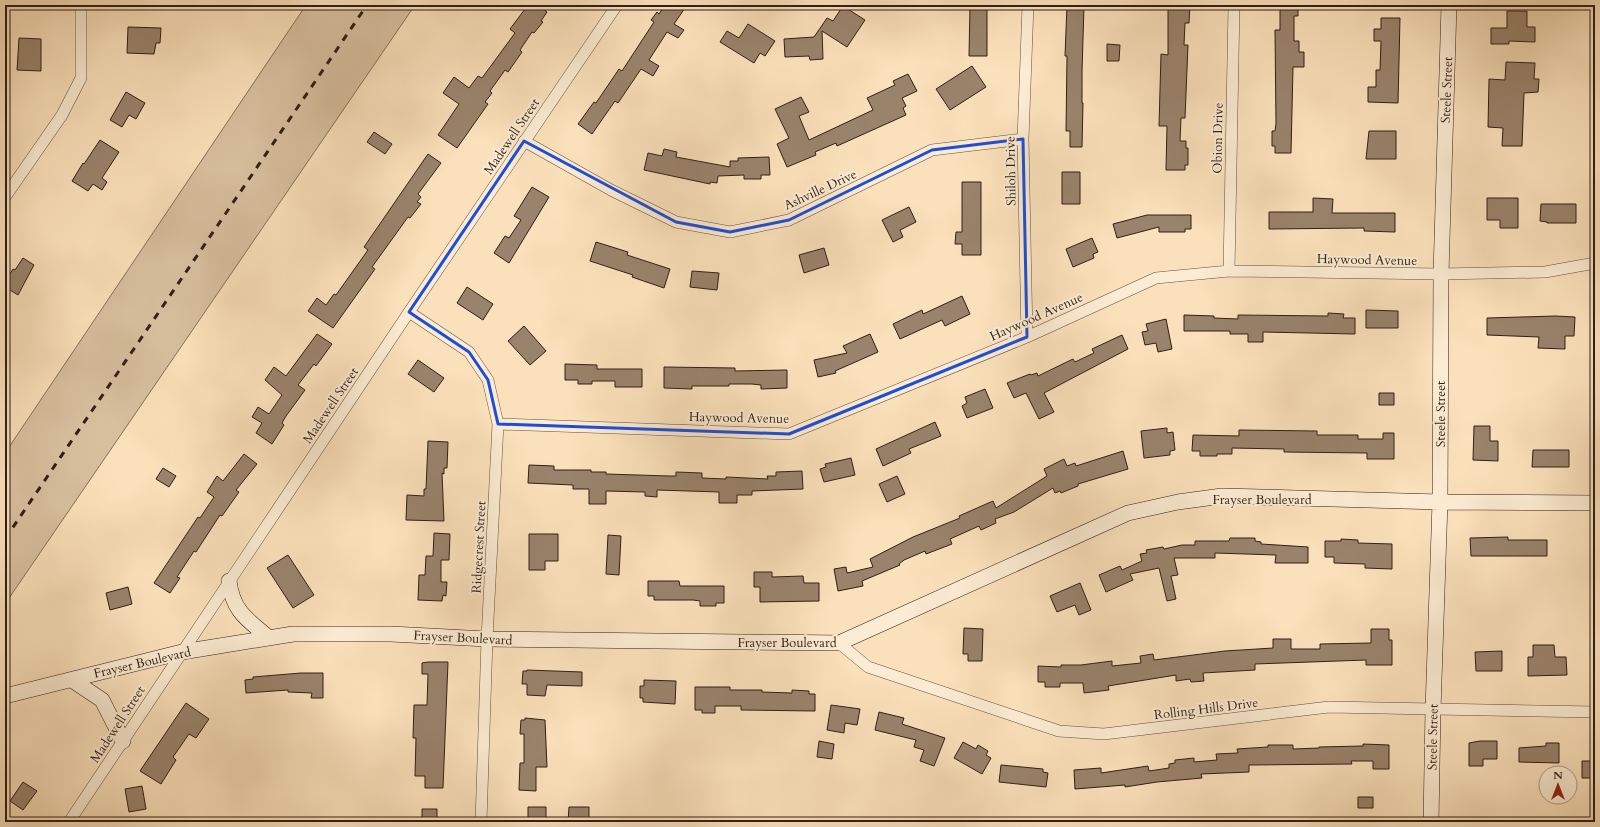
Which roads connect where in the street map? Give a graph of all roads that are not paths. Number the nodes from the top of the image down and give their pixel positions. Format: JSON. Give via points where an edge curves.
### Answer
{"nodes":[{"id":1,"x":81,"y":5,"type":"edge"},
{"id":2,"x":617,"y":5,"type":"edge"},
{"id":3,"x":1028,"y":5,"type":"edge"},
{"id":4,"x":1234,"y":5,"type":"edge"},
{"id":5,"x":1449,"y":5,"type":"edge"},
{"id":6,"x":1023,"y":139,"type":"junction"},
{"id":7,"x":524,"y":141,"type":"junction"},
{"id":8,"x":5,"y":197,"type":"edge"},
{"id":9,"x":1595,"y":262,"type":"edge"},
{"id":10,"x":1229,"y":271,"type":"junction"},
{"id":11,"x":1441,"y":274,"type":"junction"},
{"id":12,"x":409,"y":312,"type":"junction"},
{"id":13,"x":1027,"y":336,"type":"junction"},
{"id":14,"x":498,"y":424,"type":"junction"},
{"id":15,"x":1440,"y":502,"type":"junction"},
{"id":16,"x":1595,"y":503,"type":"edge"},
{"id":17,"x":229,"y":581,"type":"junction"},
{"id":18,"x":270,"y":638,"type":"junction"},
{"id":19,"x":487,"y":639,"type":"junction"},
{"id":20,"x":839,"y":643,"type":"junction"},
{"id":21,"x":182,"y":652,"type":"junction"},
{"id":22,"x":72,"y":680,"type":"junction"},
{"id":23,"x":5,"y":696,"type":"edge"},
{"id":24,"x":1433,"y":710,"type":"junction"},
{"id":25,"x":1595,"y":712,"type":"edge"},
{"id":26,"x":123,"y":741,"type":"junction"},
{"id":27,"x":69,"y":822,"type":"edge"},
{"id":28,"x":481,"y":822,"type":"edge"},
{"id":29,"x":1431,"y":822,"type":"edge"}],
"edges":[{"from":1,"to":8,"type":"street","via":[[81,78],[62,115]]},
{"from":2,"to":7,"type":"street","name":"Madewell Street"},
{"from":3,"to":6,"type":"street","name":"Shiloh Drive"},
{"from":4,"to":10,"type":"street","name":"Obion Drive"},
{"from":5,"to":11,"type":"main road","name":"Steele Street"},
{"from":6,"to":7,"type":"street","name":"Ashville Drive","via":[[932,150],[789,220],[730,232],[676,222],[611,190]]},
{"from":6,"to":13,"type":"street","name":"Shiloh Drive"},
{"from":7,"to":12,"type":"street","name":"Madewell Street"},
{"from":9,"to":11,"type":"street","name":"Haywood Avenue","via":[[1545,272]]},
{"from":10,"to":11,"type":"street","name":"Haywood Avenue"},
{"from":10,"to":13,"type":"street","name":"Haywood Avenue","via":[[1156,278]]},
{"from":11,"to":15,"type":"main road","name":"Steele Street"},
{"from":12,"to":14,"type":"street","name":"Ridgecrest Street","via":[[469,352],[488,380]]},
{"from":12,"to":17,"type":"street","name":"Madewell Street"},
{"from":13,"to":14,"type":"street","name":"Haywood Avenue","via":[[789,434]]},
{"from":14,"to":19,"type":"street","name":"Ridgecrest Street"},
{"from":15,"to":16,"type":"main road","name":"Frayser Boulevard"},
{"from":15,"to":20,"type":"main road","name":"Frayser Boulevard","via":[[1222,496],[1128,513]]},
{"from":15,"to":24,"type":"main road","name":"Steele Street"},
{"from":17,"to":18,"type":"main road","via":[[231,596],[237,608]]},
{"from":17,"to":21,"type":"street","name":"Madewell Street"},
{"from":18,"to":19,"type":"main road","name":"Frayser Boulevard","via":[[293,634],[391,634]]},
{"from":18,"to":21,"type":"main road","name":"Frayser Boulevard"},
{"from":19,"to":20,"type":"main road","name":"Frayser Boulevard"},
{"from":19,"to":28,"type":"street","name":"Ridgecrest Street"},
{"from":20,"to":24,"type":"street","name":"Rolling Hills Drive","via":[[868,667],[1059,731],[1104,734],[1328,707]]},
{"from":21,"to":22,"type":"main road","name":"Frayser Boulevard"},
{"from":21,"to":26,"type":"street","name":"Madewell Street"},
{"from":22,"to":23,"type":"main road","name":"Frayser Boulevard"},
{"from":22,"to":26,"type":"main road","via":[[102,700]]},
{"from":24,"to":25,"type":"street","name":"Rolling Hills Drive"},
{"from":24,"to":29,"type":"main road","name":"Steele Street"},
{"from":26,"to":27,"type":"street","name":"Madewell Street"}]}
